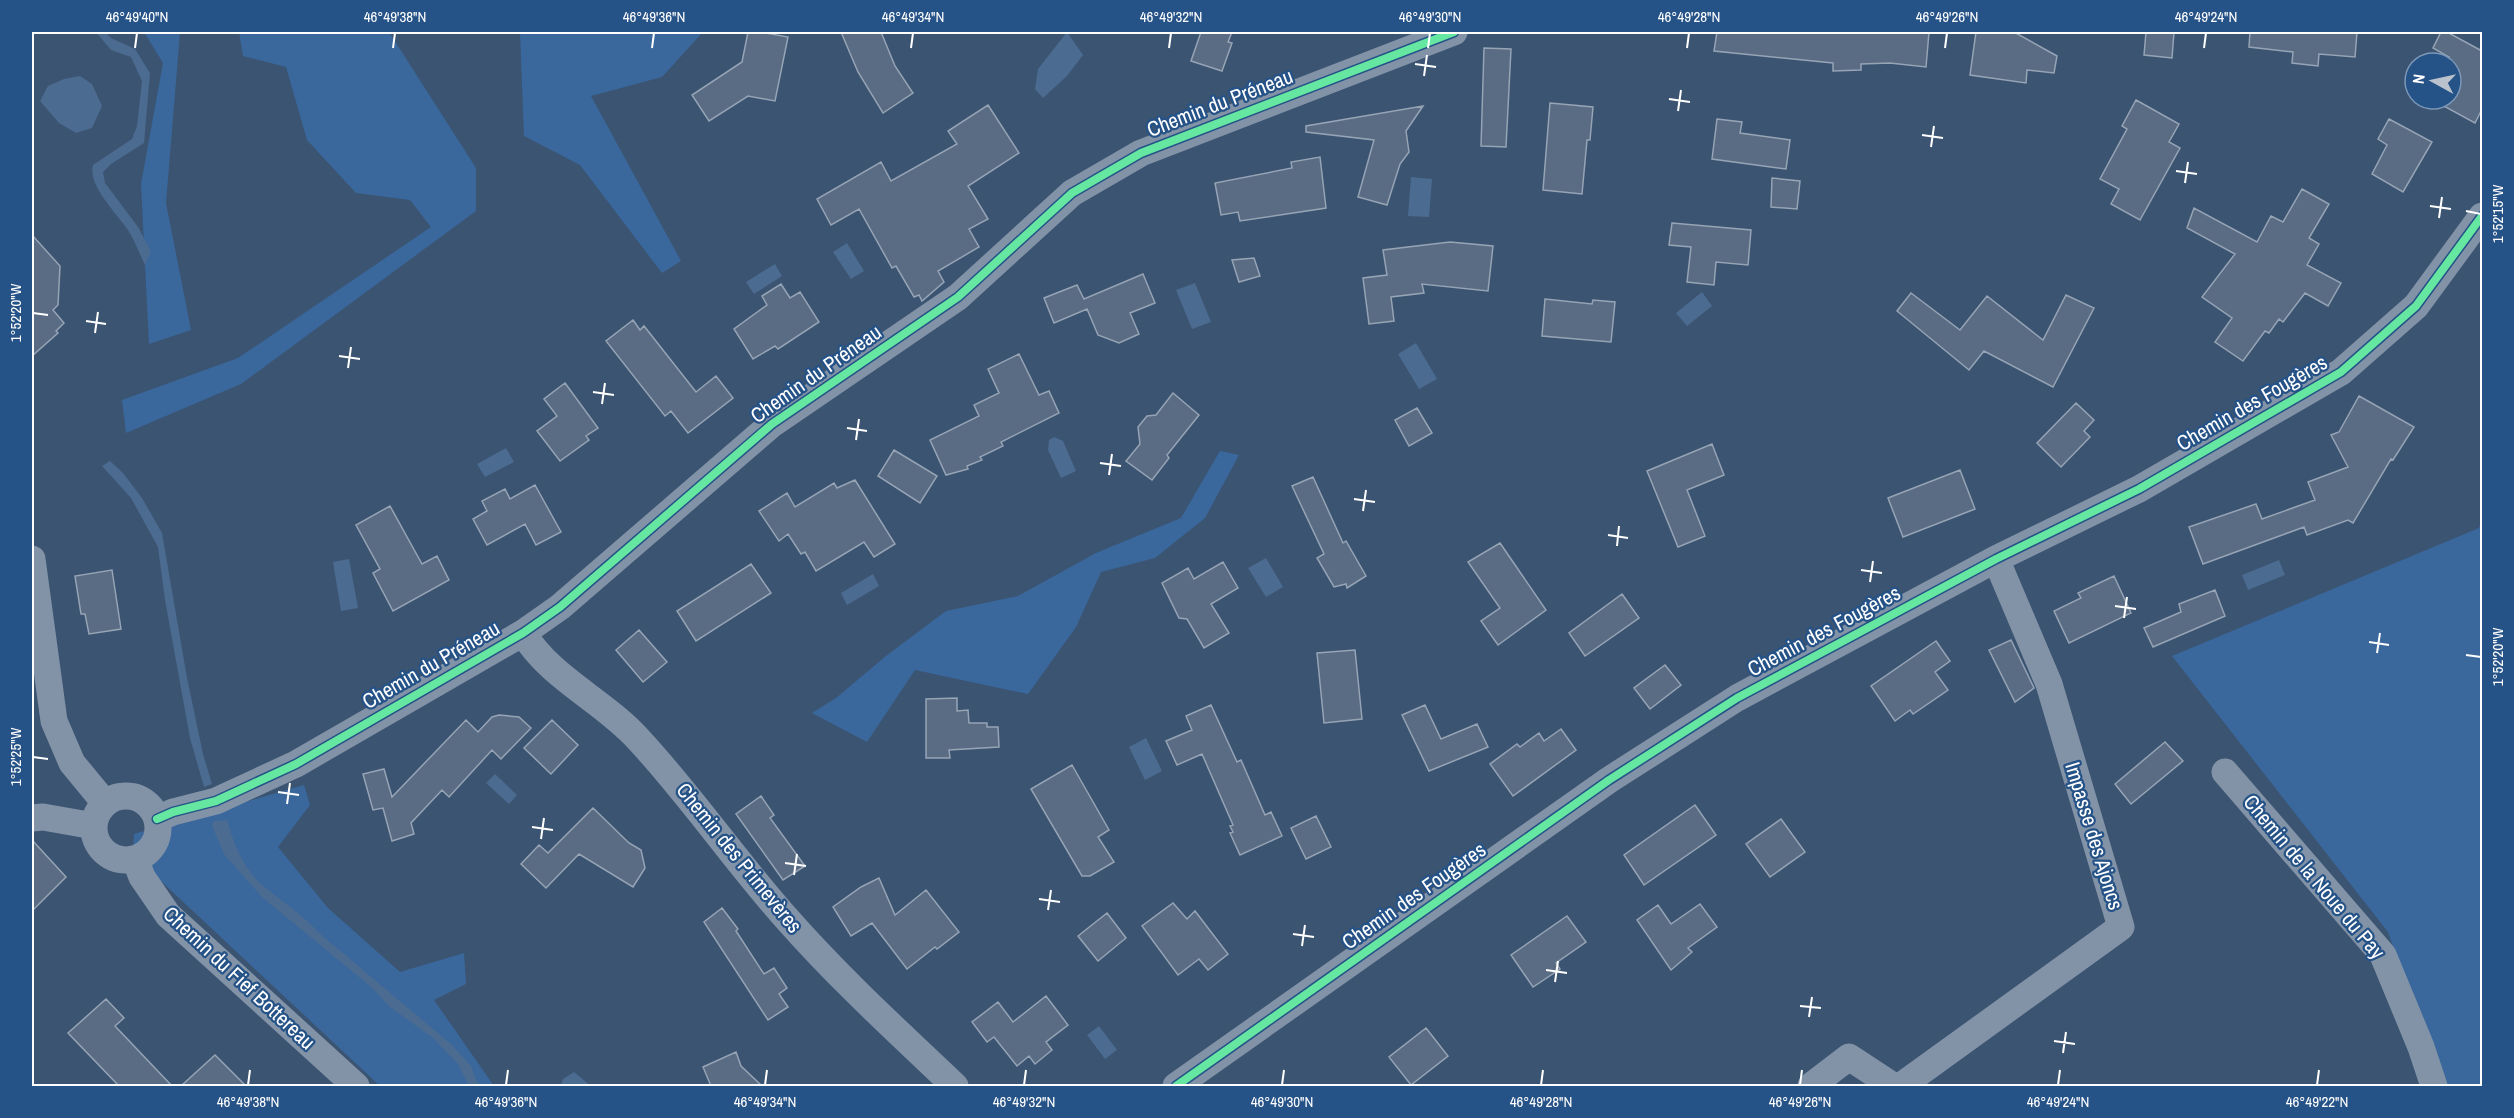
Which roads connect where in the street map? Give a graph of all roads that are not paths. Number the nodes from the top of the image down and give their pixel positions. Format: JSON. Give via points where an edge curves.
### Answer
{"nodes":[{"id":1,"x":1454,"y":32,"type":"edge"},
{"id":2,"x":2478,"y":232,"type":"edge"},
{"id":3,"x":32,"y":559,"type":"edge"},
{"id":4,"x":1996,"y":559,"type":"junction"},
{"id":5,"x":523,"y":633,"type":"junction"},
{"id":6,"x":2225,"y":772,"type":"dead end"},
{"id":7,"x":100,"y":815,"type":"junction"},
{"id":8,"x":32,"y":818,"type":"edge"},
{"id":9,"x":158,"y":819,"type":"junction"},
{"id":10,"x":135,"y":859,"type":"junction"},
{"id":11,"x":356,"y":1086,"type":"edge"},
{"id":12,"x":955,"y":1086,"type":"edge"},
{"id":13,"x":1176,"y":1086,"type":"edge"},
{"id":14,"x":1811,"y":1086,"type":"edge"},
{"id":15,"x":1893,"y":1086,"type":"edge"},
{"id":16,"x":1901,"y":1086,"type":"edge"},
{"id":17,"x":2434,"y":1086,"type":"edge"}],
"edges":[{"from":1,"to":5,"type":"street","name":"Chemin du Préneau","via":[[1141,153],[1072,194],[958,297],[772,424],[560,607]]},
{"from":2,"to":4,"type":"street","name":"Chemin des Fougères","via":[[2416,306],[2341,372],[2139,489]]},
{"from":3,"to":7,"type":"street","via":[[54,721]]},
{"from":4,"to":13,"type":"street","name":"Chemin des Fougères","via":[[1737,698],[1638,761]]},
{"from":4,"to":16,"type":"street","name":"Impasse des Ajoncs","via":[[2049,684],[2121,927]]},
{"from":5,"to":9,"type":"street","name":"Chemin du Préneau","via":[[296,764],[216,801]]},
{"from":5,"to":12,"type":"street","name":"Chemin des Primevères","via":[[551,668],[628,728],[669,771],[786,919]]},
{"from":6,"to":17,"type":"street","name":"Chemin de la Noue du Pay","via":[[2383,955]]},
{"from":7,"to":8,"type":"street"},
{"from":7,"to":9,"type":"street","via":[[114,798],[125,795],[146,801]]},
{"from":7,"to":10,"type":"street","via":[[95,837],[107,853],[125,860]]},
{"from":9,"to":10,"type":"street","via":[[157,839],[152,848]]},
{"from":10,"to":11,"type":"street","name":"Chemin du Fief Bottereau","via":[[142,877],[168,915]]},
{"from":14,"to":15,"type":"street","via":[[1849,1057]]}]}
